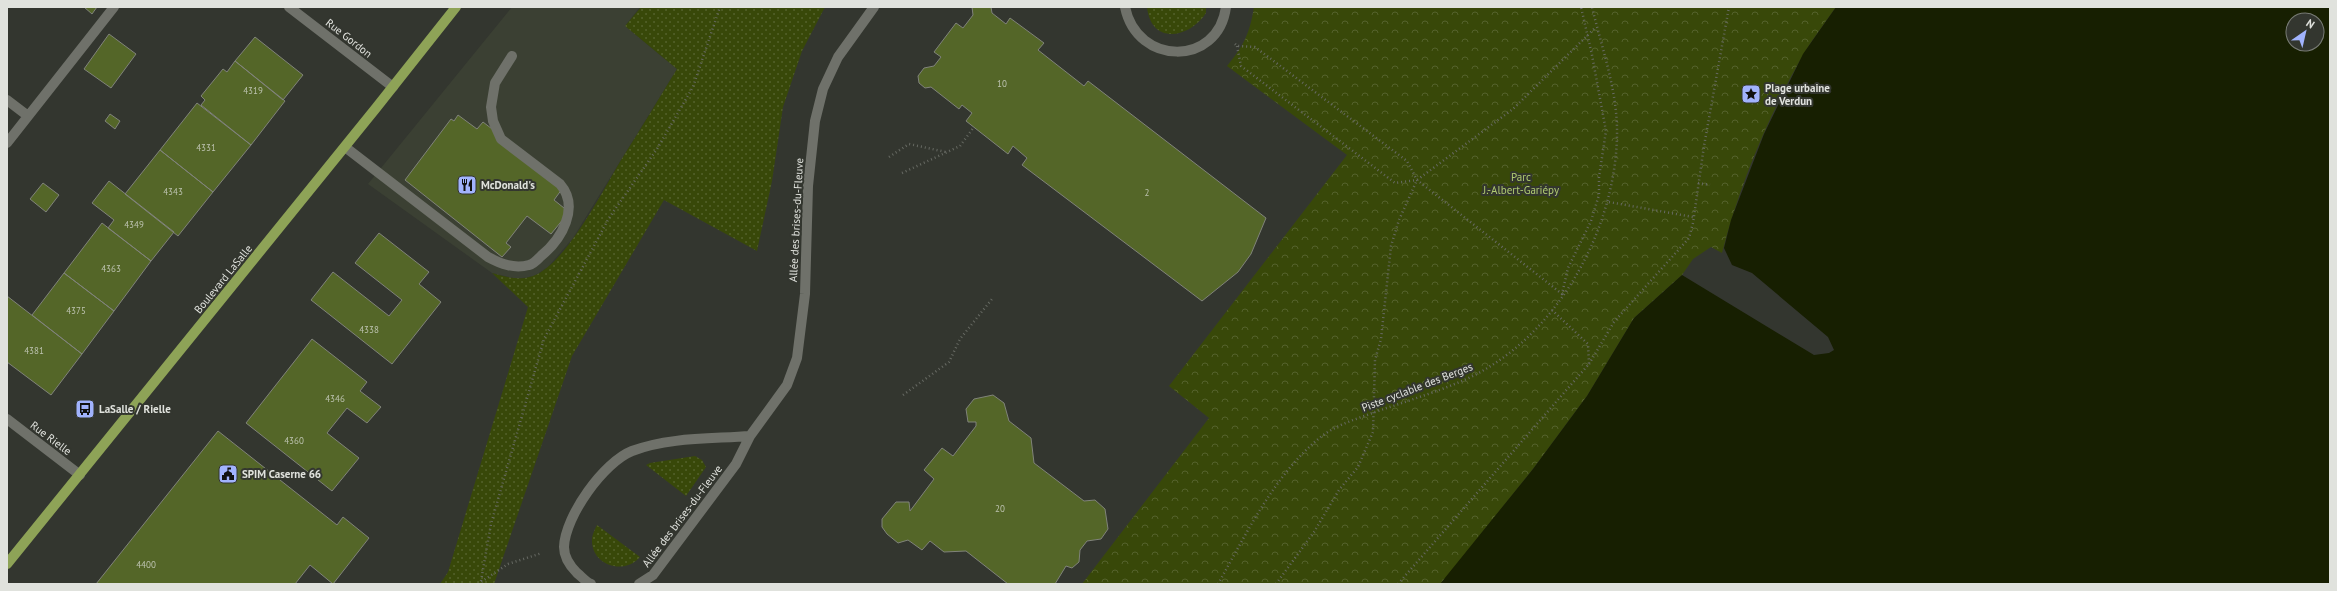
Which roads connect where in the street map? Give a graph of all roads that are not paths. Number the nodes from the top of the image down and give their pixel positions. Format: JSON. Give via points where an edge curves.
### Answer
{"nodes":[{"id":1,"x":114,"y":7,"type":"edge"},
{"id":2,"x":290,"y":7,"type":"edge"},
{"id":3,"x":456,"y":7,"type":"edge"},
{"id":4,"x":874,"y":7,"type":"edge"},
{"id":5,"x":1125,"y":7,"type":"edge"},
{"id":6,"x":1226,"y":7,"type":"edge"},
{"id":7,"x":512,"y":56,"type":"dead end"},
{"id":8,"x":393,"y":87,"type":"junction"},
{"id":9,"x":7,"y":100,"type":"edge"},
{"id":10,"x":28,"y":116,"type":"junction"},
{"id":11,"x":7,"y":143,"type":"edge"},
{"id":12,"x":345,"y":147,"type":"junction"},
{"id":13,"x":7,"y":419,"type":"edge"},
{"id":14,"x":750,"y":436,"type":"junction"},
{"id":15,"x":80,"y":475,"type":"junction"},
{"id":16,"x":7,"y":564,"type":"edge"},
{"id":17,"x":592,"y":584,"type":"edge"},
{"id":18,"x":639,"y":584,"type":"edge"}],
"edges":[{"from":1,"to":10,"type":"street"},
{"from":2,"to":8,"type":"street","name":"Rue Gordon"},
{"from":3,"to":8,"type":"main road","name":"Boulevard LaSalle"},
{"from":4,"to":14,"type":"street","name":"Allée des brises-du-Fleuve","via":[[838,57],[823,89],[815,121],[808,186],[805,294],[797,358],[787,385]]},
{"from":5,"to":6,"type":"street","via":[[1128,19],[1137,34],[1151,46],[1178,52],[1205,43],[1218,30]]},
{"from":7,"to":12,"type":"street","via":[[495,83],[491,107],[493,121],[501,139],[560,184],[567,193],[568,214],[563,232],[546,252],[531,264],[518,267],[499,263],[488,257]]},
{"from":8,"to":12,"type":"main road","name":"Boulevard LaSalle"},
{"from":9,"to":10,"type":"street"},
{"from":10,"to":11,"type":"street"},
{"from":12,"to":15,"type":"main road","name":"Boulevard LaSalle"},
{"from":13,"to":15,"type":"street","name":"Rue Rielle"},
{"from":14,"to":17,"type":"street","via":[[666,443],[632,451],[612,462],[588,492],[568,526],[564,547],[568,564]]},
{"from":14,"to":18,"type":"street","name":"Allée des brises-du-Fleuve","via":[[736,464],[658,569]]},
{"from":15,"to":16,"type":"main road","name":"Boulevard LaSalle"}]}
